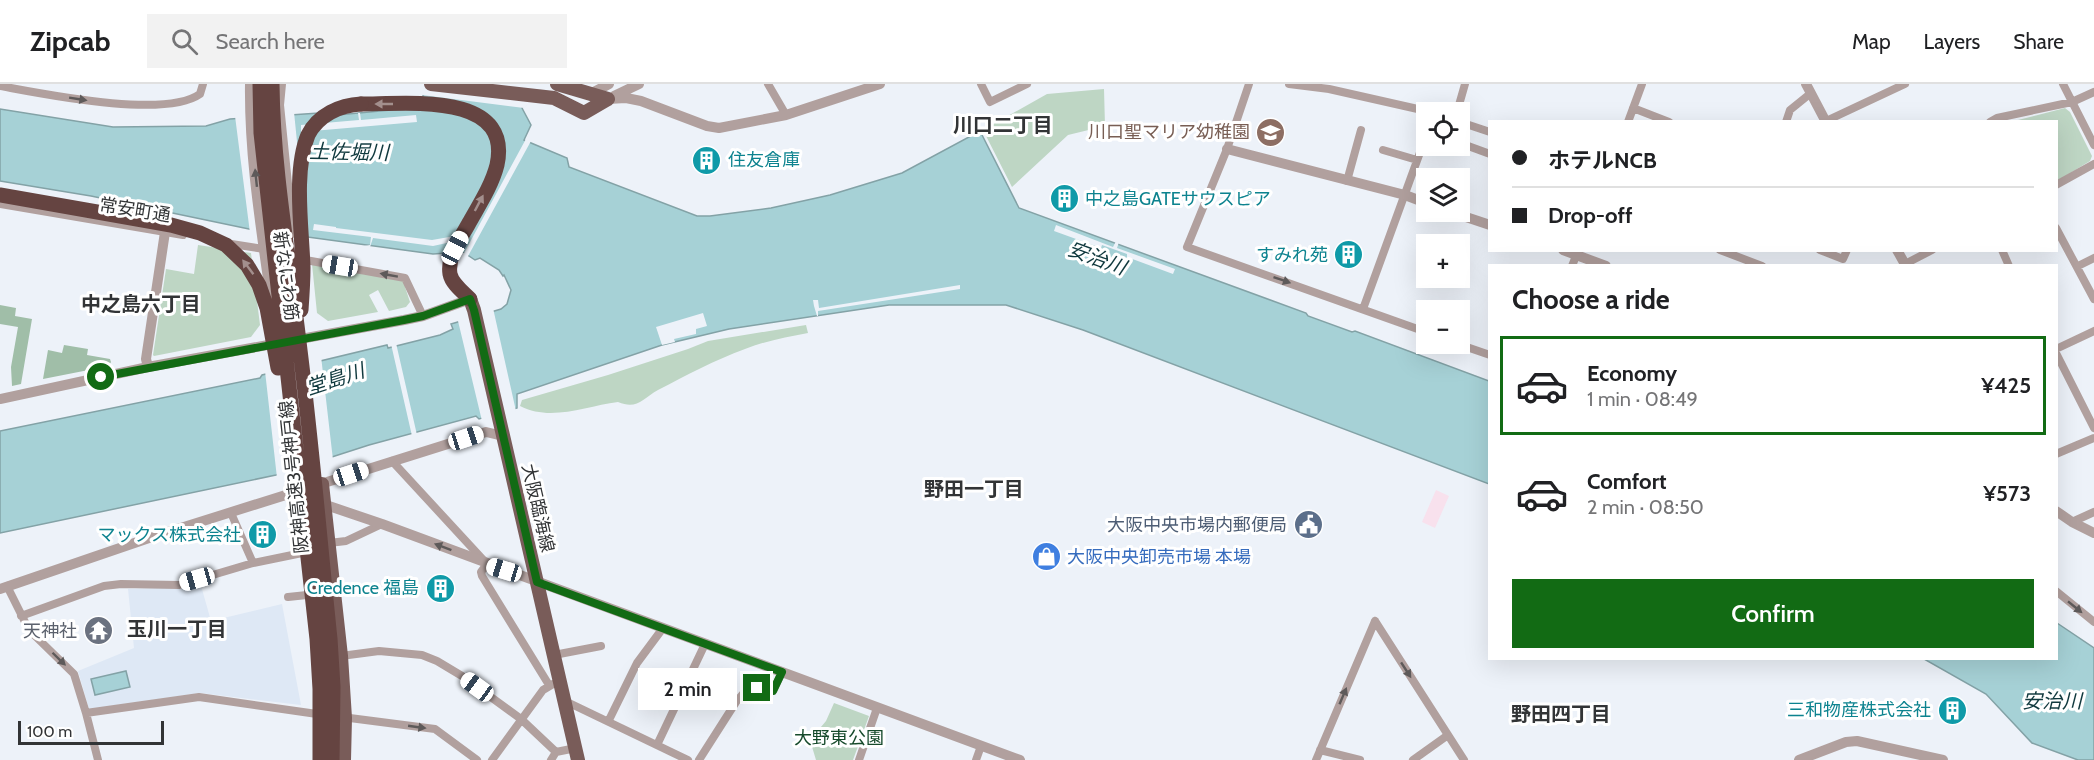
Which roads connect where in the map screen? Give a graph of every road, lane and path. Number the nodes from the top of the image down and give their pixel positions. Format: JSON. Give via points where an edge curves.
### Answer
{"nodes":[{"id":1,"x":203,"y":84,"type":"edge"},
{"id":2,"x":250,"y":84,"type":"edge"},
{"id":3,"x":260,"y":84,"type":"edge"},
{"id":4,"x":272,"y":84,"type":"edge"},
{"id":5,"x":281,"y":84,"type":"edge"},
{"id":6,"x":431,"y":84,"type":"edge"},
{"id":7,"x":557,"y":84,"type":"edge"},
{"id":8,"x":609,"y":84,"type":"edge"},
{"id":9,"x":639,"y":84,"type":"edge"},
{"id":10,"x":768,"y":84,"type":"edge"},
{"id":11,"x":880,"y":84,"type":"edge"},
{"id":12,"x":981,"y":84,"type":"edge"},
{"id":13,"x":1027,"y":84,"type":"edge"},
{"id":14,"x":1249,"y":84,"type":"edge"},
{"id":15,"x":1289,"y":84,"type":"edge"},
{"id":16,"x":1465,"y":84,"type":"edge"},
{"id":17,"x":1642,"y":84,"type":"edge"},
{"id":18,"x":1905,"y":84,"type":"edge"},
{"id":19,"x":2063,"y":84,"type":"edge"},
{"id":20,"x":0,"y":86,"type":"edge"},
{"id":21,"x":1809,"y":88,"type":"edge"},
{"id":22,"x":588,"y":89,"type":"edge"},
{"id":23,"x":2094,"y":92,"type":"edge"},
{"id":24,"x":608,"y":99,"type":"junction"},
{"id":25,"x":1460,"y":102,"type":"edge"},
{"id":26,"x":2072,"y":102,"type":"junction"},
{"id":27,"x":1633,"y":108,"type":"junction"},
{"id":28,"x":1416,"y":109,"type":"edge"},
{"id":29,"x":578,"y":110,"type":"junction"},
{"id":30,"x":786,"y":115,"type":"junction"},
{"id":31,"x":1629,"y":120,"type":"edge"},
{"id":32,"x":1664,"y":120,"type":"edge"},
{"id":33,"x":1786,"y":120,"type":"edge"},
{"id":34,"x":1825,"y":120,"type":"edge"},
{"id":35,"x":1828,"y":120,"type":"edge"},
{"id":36,"x":1995,"y":120,"type":"edge"},
{"id":37,"x":1470,"y":125,"type":"edge"},
{"id":38,"x":1361,"y":130,"type":"dead end"},
{"id":39,"x":1488,"y":131,"type":"edge"},
{"id":40,"x":2094,"y":145,"type":"edge"},
{"id":41,"x":1470,"y":147,"type":"edge"},
{"id":42,"x":1227,"y":149,"type":"junction"},
{"id":43,"x":1383,"y":150,"type":"dead end"},
{"id":44,"x":1488,"y":153,"type":"edge"},
{"id":45,"x":1418,"y":156,"type":"edge"},
{"id":46,"x":1417,"y":160,"type":"junction"},
{"id":47,"x":2094,"y":164,"type":"edge"},
{"id":48,"x":1347,"y":181,"type":"junction"},
{"id":49,"x":2058,"y":184,"type":"edge"},
{"id":50,"x":0,"y":195,"type":"edge"},
{"id":51,"x":1405,"y":195,"type":"junction"},
{"id":52,"x":1416,"y":199,"type":"edge"},
{"id":53,"x":0,"y":204,"type":"edge"},
{"id":54,"x":1470,"y":218,"type":"edge"},
{"id":55,"x":1488,"y":224,"type":"edge"},
{"id":56,"x":2058,"y":231,"type":"edge"},
{"id":57,"x":165,"y":232,"type":"junction"},
{"id":58,"x":264,"y":249,"type":"junction"},
{"id":59,"x":1825,"y":252,"type":"edge"},
{"id":60,"x":1846,"y":252,"type":"edge"},
{"id":61,"x":1928,"y":252,"type":"edge"},
{"id":62,"x":1732,"y":253,"type":"edge"},
{"id":63,"x":1576,"y":257,"type":"edge"},
{"id":64,"x":294,"y":258,"type":"junction"},
{"id":65,"x":2094,"y":258,"type":"edge"},
{"id":66,"x":1599,"y":264,"type":"edge"},
{"id":67,"x":1757,"y":264,"type":"edge"},
{"id":68,"x":1907,"y":264,"type":"edge"},
{"id":69,"x":2078,"y":266,"type":"junction"},
{"id":70,"x":2094,"y":299,"type":"edge"},
{"id":71,"x":472,"y":304,"type":"junction"},
{"id":72,"x":1363,"y":309,"type":"junction"},
{"id":73,"x":423,"y":316,"type":"junction"},
{"id":74,"x":1416,"y":328,"type":"edge"},
{"id":75,"x":2094,"y":331,"type":"edge"},
{"id":76,"x":277,"y":343,"type":"junction"},
{"id":77,"x":304,"y":348,"type":"junction"},
{"id":78,"x":1470,"y":348,"type":"edge"},
{"id":79,"x":2058,"y":350,"type":"edge"},
{"id":80,"x":1488,"y":354,"type":"edge"},
{"id":81,"x":2058,"y":355,"type":"edge"},
{"id":82,"x":148,"y":368,"type":"junction"},
{"id":83,"x":0,"y":399,"type":"edge"},
{"id":84,"x":2094,"y":428,"type":"edge"},
{"id":85,"x":503,"y":436,"type":"junction"},
{"id":86,"x":2094,"y":438,"type":"edge"},
{"id":87,"x":2058,"y":453,"type":"edge"},
{"id":88,"x":392,"y":461,"type":"junction"},
{"id":89,"x":296,"y":470,"type":"junction"},
{"id":90,"x":321,"y":477,"type":"junction"},
{"id":91,"x":295,"y":492,"type":"junction"},
{"id":92,"x":326,"y":505,"type":"junction"},
{"id":93,"x":2058,"y":512,"type":"edge"},
{"id":94,"x":2094,"y":512,"type":"edge"},
{"id":95,"x":231,"y":513,"type":"junction"},
{"id":96,"x":2072,"y":522,"type":"junction"},
{"id":97,"x":382,"y":524,"type":"junction"},
{"id":98,"x":2094,"y":533,"type":"edge"},
{"id":99,"x":329,"y":543,"type":"junction"},
{"id":100,"x":302,"y":553,"type":"junction"},
{"id":101,"x":253,"y":563,"type":"junction"},
{"id":102,"x":487,"y":564,"type":"junction"},
{"id":103,"x":537,"y":582,"type":"junction"},
{"id":104,"x":4,"y":587,"type":"edge"},
{"id":105,"x":2058,"y":593,"type":"edge"},
{"id":106,"x":307,"y":595,"type":"junction"},
{"id":107,"x":288,"y":597,"type":"dead end"},
{"id":108,"x":21,"y":616,"type":"junction"},
{"id":109,"x":2094,"y":622,"type":"edge"},
{"id":110,"x":663,"y":628,"type":"junction"},
{"id":111,"x":705,"y":644,"type":"junction"},
{"id":112,"x":601,"y":646,"type":"dead end"},
{"id":113,"x":554,"y":655,"type":"junction"},
{"id":114,"x":341,"y":656,"type":"junction"},
{"id":115,"x":782,"y":672,"type":"junction"},
{"id":116,"x":554,"y":684,"type":"junction"},
{"id":117,"x":565,"y":700,"type":"junction"},
{"id":118,"x":877,"y":708,"type":"junction"},
{"id":119,"x":87,"y":713,"type":"junction"},
{"id":120,"x":316,"y":715,"type":"junction"},
{"id":121,"x":345,"y":718,"type":"junction"},
{"id":122,"x":521,"y":719,"type":"junction"},
{"id":123,"x":609,"y":720,"type":"junction"},
{"id":124,"x":1448,"y":735,"type":"junction"},
{"id":125,"x":657,"y":745,"type":"junction"},
{"id":126,"x":981,"y":746,"type":"junction"},
{"id":127,"x":1320,"y":750,"type":"junction"},
{"id":128,"x":577,"y":754,"type":"edge"},
{"id":129,"x":554,"y":756,"type":"edge"},
{"id":130,"x":1938,"y":759,"type":"edge"},
{"id":131,"x":98,"y":760,"type":"edge"},
{"id":132,"x":315,"y":760,"type":"edge"},
{"id":133,"x":320,"y":760,"type":"edge"},
{"id":134,"x":332,"y":760,"type":"edge"},
{"id":135,"x":344,"y":760,"type":"edge"},
{"id":136,"x":477,"y":760,"type":"edge"},
{"id":137,"x":492,"y":760,"type":"edge"},
{"id":138,"x":688,"y":760,"type":"edge"},
{"id":139,"x":699,"y":760,"type":"edge"},
{"id":140,"x":859,"y":760,"type":"edge"},
{"id":141,"x":976,"y":760,"type":"edge"},
{"id":142,"x":1020,"y":760,"type":"edge"},
{"id":143,"x":1316,"y":760,"type":"edge"},
{"id":144,"x":1360,"y":760,"type":"edge"},
{"id":145,"x":1413,"y":760,"type":"edge"},
{"id":146,"x":1464,"y":760,"type":"edge"},
{"id":147,"x":1803,"y":760,"type":"edge"}],
"edges":[{"from":20,"to":1,"type":"street","one_way":true,"via":[[113,104],[181,103],[200,94]]},
{"from":58,"to":2,"type":"street","name":"新なにわ筋","one_way":true,"via":[[249,108]]},
{"from":3,"to":89,"type":"highway","name":"阪神高速3号神戸線","bridge":true,"via":[[261,133]]},
{"from":4,"to":77,"type":"highway","name":"阪神高速3号神戸線","bridge":true,"via":[[288,269]]},
{"from":5,"to":64,"type":"street","name":"新なにわ筋","via":[[279,105]]},
{"from":6,"to":29,"type":"main road","via":[[541,95]]},
{"from":7,"to":22,"type":"main road"},
{"from":8,"to":22,"type":"street"},
{"from":9,"to":24,"type":"street"},
{"from":10,"to":30,"type":"street"},
{"from":11,"to":30,"type":"street"},
{"from":12,"to":13,"type":"street","via":[[990,102]]},
{"from":14,"to":42,"type":"street"},
{"from":15,"to":28,"type":"street"},
{"from":16,"to":25,"type":"street"},
{"from":17,"to":27,"type":"street"},
{"from":18,"to":35,"type":"street"},
{"from":19,"to":26,"type":"street"},
{"from":21,"to":33,"type":"street"},
{"from":21,"to":34,"type":"street"},
{"from":22,"to":24,"type":"main road"},
{"from":22,"to":29,"type":"main road"},
{"from":23,"to":26,"type":"street"},
{"from":24,"to":29,"type":"main road"},
{"from":24,"to":30,"type":"street","via":[[641,101],[719,128]]},
{"from":26,"to":36,"type":"street"},
{"from":26,"to":40,"type":"street"},
{"from":27,"to":31,"type":"street"},
{"from":27,"to":32,"type":"street"},
{"from":37,"to":39,"type":"street"},
{"from":38,"to":48,"type":"street"},
{"from":41,"to":44,"type":"street"},
{"from":42,"to":48,"type":"street"},
{"from":42,"to":72,"type":"street","one_way":true,"via":[[1187,247]]},
{"from":43,"to":46,"type":"street"},
{"from":45,"to":46,"type":"street"},
{"from":46,"to":51,"type":"street"},
{"from":47,"to":49,"type":"street"},
{"from":48,"to":51,"type":"street"},
{"from":89,"to":50,"type":"highway","one_way":true,"bridge":true,"via":[[265,300],[256,278],[236,253],[213,238],[187,229]]},
{"from":51,"to":52,"type":"street"},
{"from":51,"to":72,"type":"street"},
{"from":53,"to":57,"type":"street","name":"常安町通"},
{"from":54,"to":55,"type":"street"},
{"from":56,"to":69,"type":"street"},
{"from":57,"to":58,"type":"street","name":"常安町通"},
{"from":57,"to":82,"type":"street","via":[[146,358]]},
{"from":58,"to":76,"type":"street","name":"新なにわ筋"},
{"from":59,"to":60,"type":"street","via":[[1842,259]]},
{"from":61,"to":68,"type":"street"},
{"from":62,"to":67,"type":"street"},
{"from":63,"to":66,"type":"street"},
{"from":73,"to":64,"type":"street","one_way":true,"via":[[405,278]]},
{"from":64,"to":77,"type":"street","name":"新なにわ筋"},
{"from":65,"to":69,"type":"street"},
{"from":69,"to":70,"type":"street"},
{"from":71,"to":73,"type":"street"},
{"from":71,"to":77,"type":"highway","one_way":true,"bridge":true,"via":[[450,276],[451,257],[496,168],[499,150],[494,131],[474,112],[449,106],[354,104],[321,119],[309,134],[302,162]]},
{"from":71,"to":85,"type":"main road","name":"大阪臨海線"},
{"from":72,"to":74,"type":"street"},
{"from":73,"to":77,"type":"street"},
{"from":75,"to":79,"type":"street"},
{"from":76,"to":77,"type":"street"},
{"from":76,"to":82,"type":"street"},
{"from":76,"to":89,"type":"street","name":"新なにわ筋"},
{"from":77,"to":90,"type":"street","name":"新なにわ筋"},
{"from":77,"to":134,"type":"highway","name":"阪神高速3号神戸線","bridge":true,"via":[[330,639]]},
{"from":78,"to":80,"type":"street"},
{"from":81,"to":84,"type":"street"},
{"from":82,"to":83,"type":"street"},
{"from":85,"to":88,"type":"street","via":[[486,432]]},
{"from":85,"to":103,"type":"main road","name":"大阪臨海線"},
{"from":86,"to":87,"type":"street"},
{"from":88,"to":90,"type":"street"},
{"from":88,"to":102,"type":"street"},
{"from":89,"to":91,"type":"street","name":"新なにわ筋"},
{"from":89,"to":133,"type":"highway","name":"阪神高速3号神戸線","bridge":true,"via":[[318,649]]},
{"from":90,"to":91,"type":"street"},
{"from":90,"to":92,"type":"main road","name":"新なにわ筋"},
{"from":91,"to":95,"type":"street"},
{"from":91,"to":100,"type":"main road","name":"新なにわ筋"},
{"from":92,"to":97,"type":"street"},
{"from":92,"to":99,"type":"main road","name":"新なにわ筋"},
{"from":93,"to":96,"type":"street"},
{"from":94,"to":96,"type":"street"},
{"from":95,"to":101,"type":"street"},
{"from":95,"to":104,"type":"street"},
{"from":96,"to":98,"type":"street"},
{"from":97,"to":99,"type":"street","via":[[346,541]]},
{"from":102,"to":97,"type":"street","one_way":true},
{"from":99,"to":114,"type":"main road","name":"新なにわ筋"},
{"from":100,"to":101,"type":"street"},
{"from":100,"to":106,"type":"main road","name":"新なにわ筋"},
{"from":101,"to":108,"type":"street","via":[[179,585],[104,586]]},
{"from":102,"to":103,"type":"street"},
{"from":102,"to":116,"type":"street","via":[[482,576]]},
{"from":103,"to":110,"type":"street"},
{"from":103,"to":113,"type":"main road","name":"大阪臨海線"},
{"from":104,"to":108,"type":"street"},
{"from":105,"to":109,"type":"street","one_way":true},
{"from":106,"to":107,"type":"street"},
{"from":106,"to":120,"type":"main road","name":"新なにわ筋"},
{"from":108,"to":119,"type":"street","one_way":true,"via":[[29,630],[74,674]]},
{"from":110,"to":111,"type":"street"},
{"from":110,"to":123,"type":"street","via":[[637,663]]},
{"from":111,"to":115,"type":"street"},
{"from":111,"to":125,"type":"street"},
{"from":112,"to":113,"type":"street"},
{"from":113,"to":116,"type":"main road","name":"大阪臨海線"},
{"from":114,"to":121,"type":"main road","name":"新なにわ筋"},
{"from":114,"to":122,"type":"street","via":[[379,651],[422,655],[462,676]]},
{"from":115,"to":118,"type":"street"},
{"from":115,"to":139,"type":"street","via":[[773,691],[747,689]]},
{"from":116,"to":117,"type":"main road","name":"大阪臨海線"},
{"from":116,"to":122,"type":"street"},
{"from":117,"to":123,"type":"street"},
{"from":117,"to":128,"type":"main road","name":"大阪臨海線"},
{"from":118,"to":126,"type":"street"},
{"from":118,"to":140,"type":"street"},
{"from":119,"to":120,"type":"street","via":[[199,697]]},
{"from":119,"to":131,"type":"street"},
{"from":120,"to":121,"type":"street"},
{"from":120,"to":132,"type":"main road","name":"新なにわ筋"},
{"from":121,"to":135,"type":"main road","name":"新なにわ筋"},
{"from":121,"to":136,"type":"street","one_way":true,"via":[[435,729]]},
{"from":122,"to":129,"type":"street"},
{"from":122,"to":137,"type":"street"},
{"from":123,"to":125,"type":"street"},
{"from":127,"to":124,"type":"street","one_way":true,"via":[[1375,621]]},
{"from":124,"to":145,"type":"street"},
{"from":124,"to":146,"type":"street"},
{"from":125,"to":138,"type":"street"},
{"from":126,"to":141,"type":"street"},
{"from":126,"to":142,"type":"street"},
{"from":127,"to":143,"type":"street"},
{"from":127,"to":144,"type":"street"},
{"from":128,"to":129,"type":"street"},
{"from":130,"to":147,"type":"street","via":[[1857,741]]}]}
